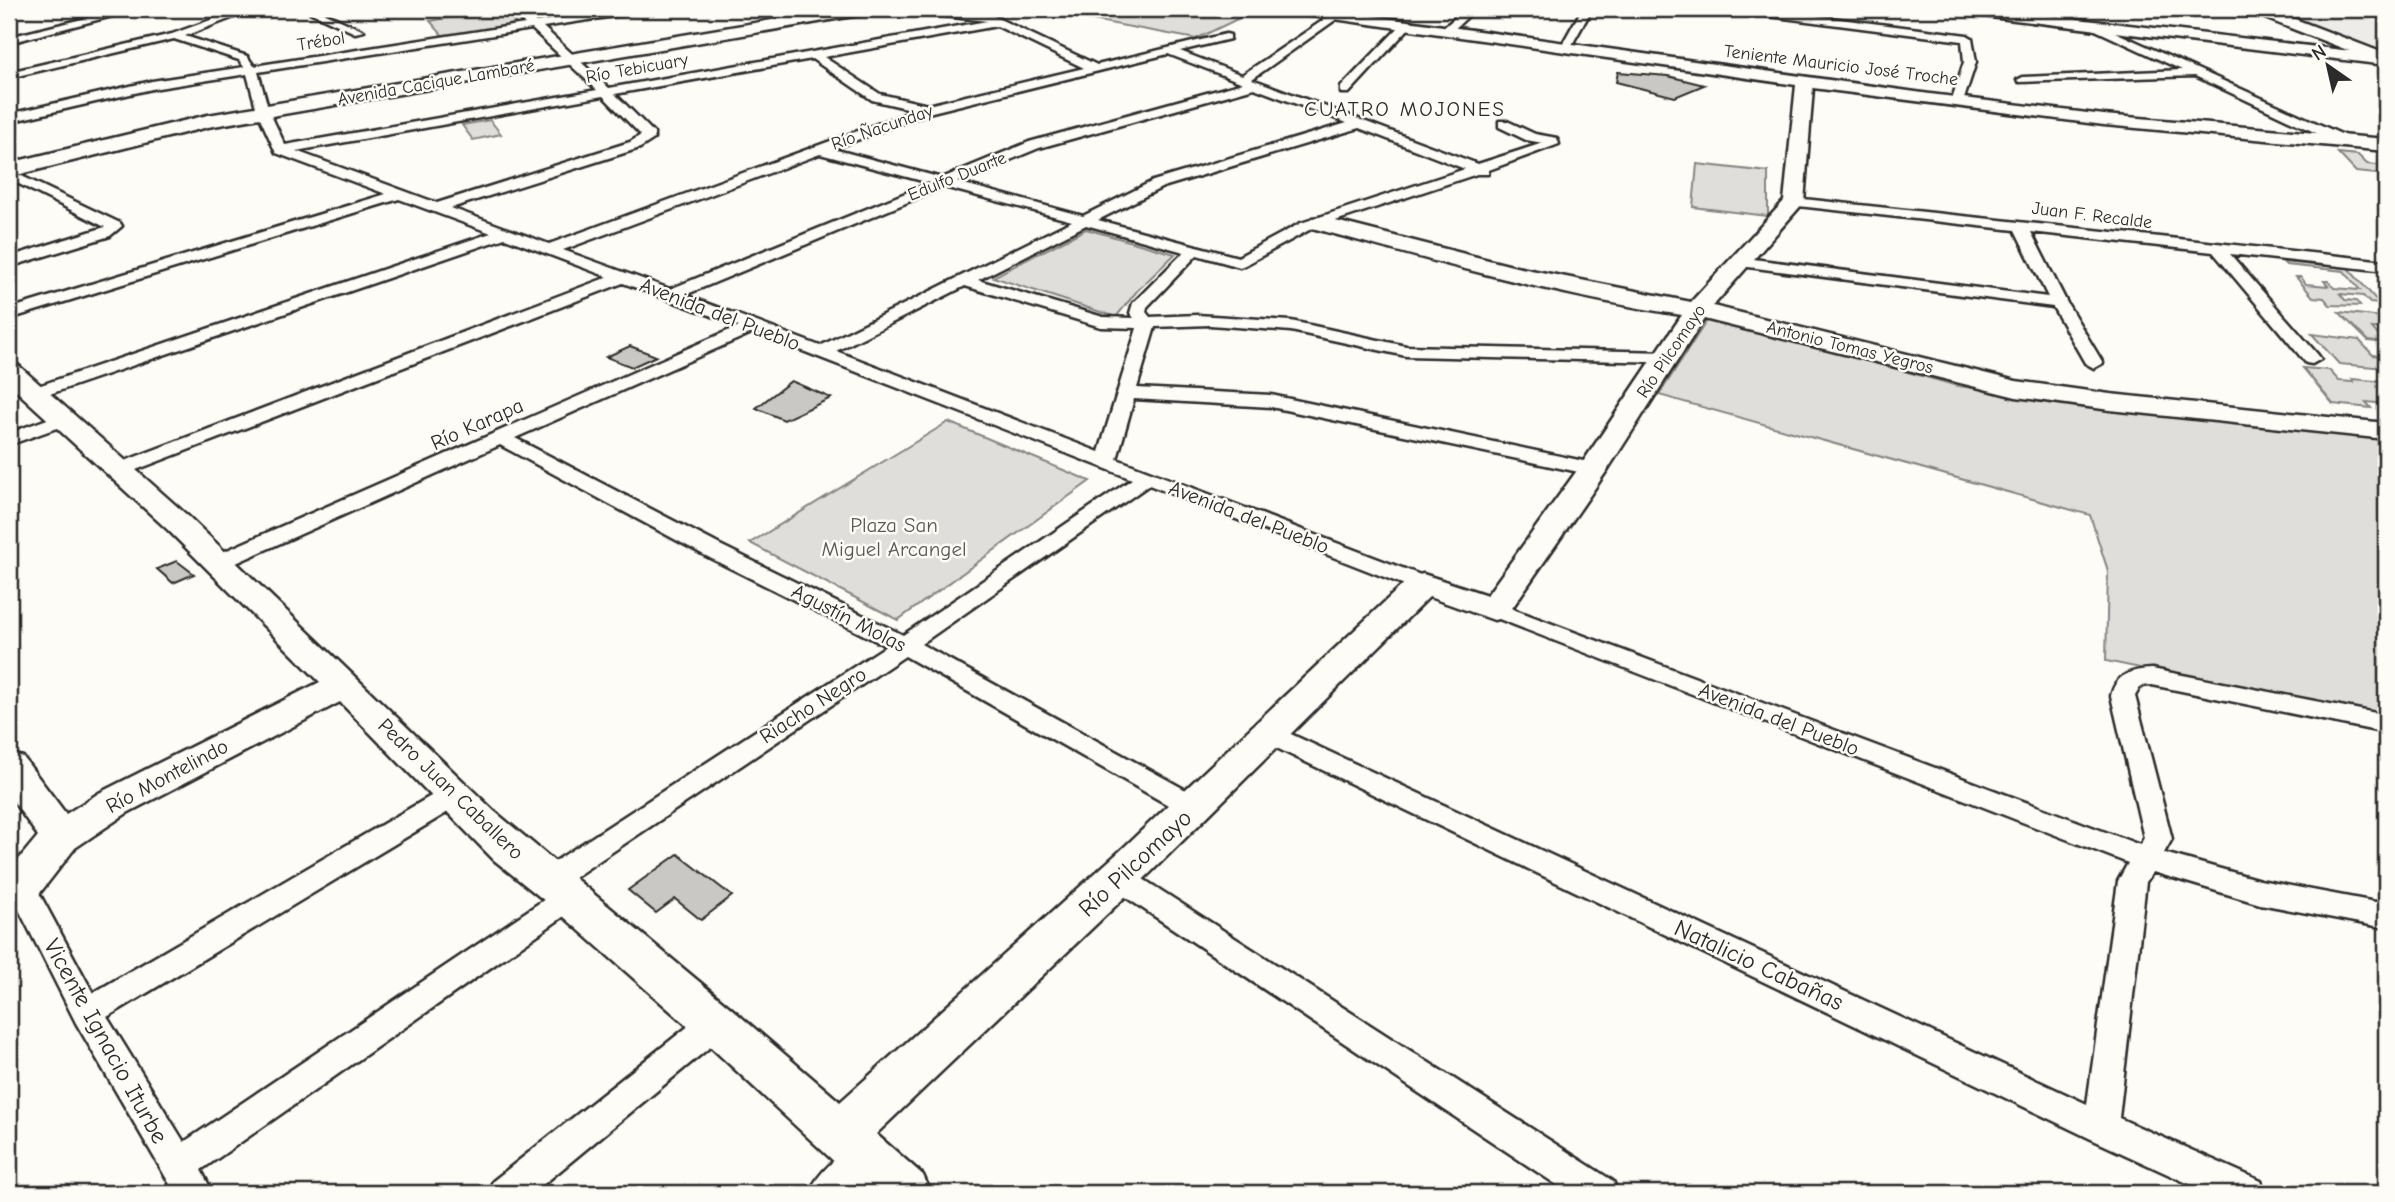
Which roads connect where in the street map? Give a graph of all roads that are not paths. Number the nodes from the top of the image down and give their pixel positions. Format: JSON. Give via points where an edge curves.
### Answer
{"nodes":[{"id":1,"x":134,"y":9,"type":"edge"},
{"id":2,"x":250,"y":9,"type":"edge"},
{"id":3,"x":309,"y":9,"type":"edge"},
{"id":4,"x":512,"y":9,"type":"edge"},
{"id":5,"x":640,"y":9,"type":"edge"},
{"id":6,"x":850,"y":9,"type":"edge"},
{"id":7,"x":865,"y":9,"type":"edge"},
{"id":8,"x":909,"y":9,"type":"edge"},
{"id":9,"x":1292,"y":9,"type":"edge"},
{"id":10,"x":1471,"y":9,"type":"edge"},
{"id":11,"x":1587,"y":9,"type":"edge"},
{"id":12,"x":1738,"y":9,"type":"edge"},
{"id":13,"x":1957,"y":9,"type":"edge"},
{"id":14,"x":2050,"y":9,"type":"edge"},
{"id":15,"x":2255,"y":9,"type":"edge"},
{"id":16,"x":1778,"y":11,"type":"edge"},
{"id":17,"x":1343,"y":14,"type":"edge"},
{"id":18,"x":1000,"y":22,"type":"junction"},
{"id":19,"x":536,"y":25,"type":"junction"},
{"id":20,"x":2088,"y":25,"type":"junction"},
{"id":21,"x":1406,"y":26,"type":"junction"},
{"id":22,"x":745,"y":28,"type":"junction"},
{"id":23,"x":359,"y":31,"type":"dead end"},
{"id":24,"x":1446,"y":31,"type":"junction"},
{"id":25,"x":175,"y":36,"type":"junction"},
{"id":26,"x":1962,"y":36,"type":"joint"},
{"id":27,"x":1226,"y":37,"type":"dead end"},
{"id":28,"x":9,"y":42,"type":"edge"},
{"id":29,"x":1565,"y":48,"type":"junction"},
{"id":30,"x":21,"y":50,"type":"dead end"},
{"id":31,"x":1169,"y":51,"type":"junction"},
{"id":32,"x":33,"y":54,"type":"dead end"},
{"id":33,"x":815,"y":56,"type":"junction"},
{"id":34,"x":570,"y":57,"type":"junction"},
{"id":35,"x":2386,"y":60,"type":"edge"},
{"id":36,"x":58,"y":64,"type":"junction"},
{"id":37,"x":1094,"y":68,"type":"junction"},
{"id":38,"x":251,"y":69,"type":"junction"},
{"id":39,"x":2203,"y":73,"type":"junction"},
{"id":40,"x":9,"y":75,"type":"edge"},
{"id":41,"x":2023,"y":80,"type":"dead end"},
{"id":42,"x":1248,"y":82,"type":"junction"},
{"id":43,"x":1805,"y":83,"type":"junction"},
{"id":44,"x":1345,"y":90,"type":"dead end"},
{"id":45,"x":607,"y":93,"type":"junction"},
{"id":46,"x":1957,"y":102,"type":"junction"},
{"id":47,"x":928,"y":109,"type":"junction"},
{"id":48,"x":263,"y":110,"type":"junction"},
{"id":49,"x":9,"y":118,"type":"edge"},
{"id":50,"x":1359,"y":124,"type":"junction"},
{"id":51,"x":1503,"y":124,"type":"dead end"},
{"id":52,"x":2347,"y":142,"type":"junction"},
{"id":53,"x":2386,"y":145,"type":"edge"},
{"id":54,"x":818,"y":149,"type":"junction"},
{"id":55,"x":281,"y":150,"type":"junction"},
{"id":56,"x":1478,"y":169,"type":"junction"},
{"id":57,"x":9,"y":170,"type":"edge"},
{"id":58,"x":1499,"y":177,"type":"dead end"},
{"id":59,"x":940,"y":182,"type":"junction"},
{"id":60,"x":396,"y":195,"type":"junction"},
{"id":61,"x":1794,"y":202,"type":"junction"},
{"id":62,"x":434,"y":209,"type":"junction"},
{"id":63,"x":1083,"y":222,"type":"junction"},
{"id":64,"x":1320,"y":223,"type":"junction"},
{"id":65,"x":2021,"y":227,"type":"junction"},
{"id":66,"x":503,"y":234,"type":"junction"},
{"id":67,"x":548,"y":250,"type":"junction"},
{"id":68,"x":2219,"y":250,"type":"junction"},
{"id":69,"x":1193,"y":251,"type":"junction"},
{"id":70,"x":9,"y":262,"type":"edge"},
{"id":71,"x":1738,"y":262,"type":"junction"},
{"id":72,"x":2386,"y":266,"type":"edge"},
{"id":73,"x":623,"y":277,"type":"junction"},
{"id":74,"x":965,"y":281,"type":"junction"},
{"id":75,"x":670,"y":295,"type":"junction"},
{"id":76,"x":2059,"y":303,"type":"junction"},
{"id":77,"x":1696,"y":312,"type":"junction"},
{"id":78,"x":9,"y":314,"type":"edge"},
{"id":79,"x":1147,"y":324,"type":"junction"},
{"id":80,"x":754,"y":326,"type":"junction"},
{"id":81,"x":821,"y":352,"type":"junction"},
{"id":82,"x":1667,"y":357,"type":"junction"},
{"id":83,"x":2312,"y":359,"type":"dead end"},
{"id":84,"x":2094,"y":363,"type":"dead end"},
{"id":85,"x":22,"y":382,"type":"edge"},
{"id":86,"x":1126,"y":393,"type":"junction"},
{"id":87,"x":64,"y":419,"type":"junction"},
{"id":88,"x":2386,"y":431,"type":"edge"},
{"id":89,"x":500,"y":438,"type":"junction"},
{"id":90,"x":9,"y":439,"type":"edge"},
{"id":91,"x":1106,"y":462,"type":"junction"},
{"id":92,"x":1592,"y":468,"type":"junction"},
{"id":93,"x":121,"y":469,"type":"junction"},
{"id":94,"x":1146,"y":478,"type":"junction"},
{"id":95,"x":217,"y":563,"type":"junction"},
{"id":96,"x":1423,"y":584,"type":"junction"},
{"id":97,"x":1494,"y":609,"type":"junction"},
{"id":98,"x":904,"y":645,"type":"junction"},
{"id":99,"x":344,"y":685,"type":"junction"},
{"id":100,"x":2386,"y":724,"type":"edge"},
{"id":101,"x":1272,"y":735,"type":"junction"},
{"id":102,"x":9,"y":767,"type":"edge"},
{"id":103,"x":453,"y":796,"type":"junction"},
{"id":104,"x":1194,"y":807,"type":"junction"},
{"id":105,"x":61,"y":837,"type":"junction"},
{"id":106,"x":2147,"y":859,"type":"junction"},
{"id":107,"x":1119,"y":878,"type":"junction"},
{"id":108,"x":15,"y":889,"type":"edge"},
{"id":109,"x":558,"y":889,"type":"junction"},
{"id":110,"x":2386,"y":916,"type":"edge"},
{"id":111,"x":87,"y":1013,"type":"junction"},
{"id":112,"x":716,"y":1023,"type":"junction"},
{"id":113,"x":2101,"y":1127,"type":"junction"},
{"id":114,"x":851,"y":1146,"type":"junction"},
{"id":115,"x":178,"y":1166,"type":"junction"},
{"id":116,"x":195,"y":1193,"type":"edge"},
{"id":117,"x":506,"y":1193,"type":"edge"},
{"id":118,"x":827,"y":1193,"type":"edge"},
{"id":119,"x":905,"y":1193,"type":"edge"},
{"id":120,"x":1600,"y":1193,"type":"edge"},
{"id":121,"x":2248,"y":1193,"type":"edge"}],
"edges":[{"from":1,"to":28,"type":"street"},
{"from":2,"to":25,"type":"street"},
{"from":3,"to":23,"type":"street"},
{"from":4,"to":19,"type":"street"},
{"from":5,"to":19,"type":"street","name":"Trébol"},
{"from":6,"to":22,"type":"main road","name":"Avenida Cacique Lambaré"},
{"from":7,"to":22,"type":"main road","name":"Avenida Cacique Lambaré"},
{"from":8,"to":18,"type":"street"},
{"from":9,"to":17,"type":"street","name":"Teniente Mauricio José Troche"},
{"from":10,"to":24,"type":"street"},
{"from":11,"to":29,"type":"street"},
{"from":12,"to":16,"type":"street"},
{"from":13,"to":20,"type":"street"},
{"from":14,"to":20,"type":"street"},
{"from":15,"to":35,"type":"main road"},
{"from":16,"to":26,"type":"street"},
{"from":17,"to":21,"type":"street","name":"Teniente Mauricio José Troche"},
{"from":17,"to":42,"type":"street","name":"Edulfo Duarte"},
{"from":18,"to":33,"type":"street","name":"Río Tebicuary"},
{"from":18,"to":37,"type":"street"},
{"from":19,"to":34,"type":"street"},
{"from":19,"to":38,"type":"street","name":"Trébol"},
{"from":20,"to":35,"type":"street"},
{"from":20,"to":39,"type":"street"},
{"from":21,"to":24,"type":"street","name":"Teniente Mauricio José Troche"},
{"from":21,"to":44,"type":"street"},
{"from":22,"to":34,"type":"main road","name":"Avenida Cacique Lambaré"},
{"from":24,"to":29,"type":"street","name":"Teniente Mauricio José Troche"},
{"from":25,"to":36,"type":"street"},
{"from":25,"to":38,"type":"street","via":[[243,58]]},
{"from":26,"to":46,"type":"street","via":[[1968,39],[1970,62]]},
{"from":27,"to":31,"type":"street","name":"Río Ñacunday"},
{"from":28,"to":30,"type":"street"},
{"from":29,"to":43,"type":"street","name":"Teniente Mauricio José Troche"},
{"from":31,"to":37,"type":"street","name":"Río Ñacunday"},
{"from":31,"to":42,"type":"street"},
{"from":32,"to":36,"type":"street"},
{"from":33,"to":45,"type":"street","name":"Río Tebicuary"},
{"from":33,"to":47,"type":"street","via":[[876,96]]},
{"from":34,"to":45,"type":"street"},
{"from":34,"to":48,"type":"main road","name":"Avenida Cacique Lambaré"},
{"from":36,"to":40,"type":"street"},
{"from":37,"to":47,"type":"street","name":"Río Ñacunday"},
{"from":38,"to":48,"type":"street"},
{"from":38,"to":49,"type":"street","name":"Trébol","via":[[113,93]]},
{"from":39,"to":41,"type":"street"},
{"from":39,"to":52,"type":"street"},
{"from":42,"to":50,"type":"street"},
{"from":42,"to":59,"type":"street","name":"Edulfo Duarte","via":[[1068,134]]},
{"from":43,"to":46,"type":"street","name":"Teniente Mauricio José Troche"},
{"from":43,"to":61,"type":"street"},
{"from":45,"to":55,"type":"street","name":"Río Tebicuary"},
{"from":45,"to":62,"type":"street","via":[[649,136]]},
{"from":46,"to":52,"type":"street","name":"Teniente Mauricio José Troche"},
{"from":47,"to":54,"type":"street","name":"Río Ñacunday"},
{"from":48,"to":55,"type":"street"},
{"from":48,"to":57,"type":"main road","name":"Avenida Cacique Lambaré","via":[[153,132]]},
{"from":50,"to":56,"type":"street"},
{"from":50,"to":63,"type":"street","via":[[1158,184]]},
{"from":51,"to":56,"type":"street","via":[[1554,143]]},
{"from":52,"to":53,"type":"street","name":"Teniente Mauricio José Troche"},
{"from":54,"to":59,"type":"street"},
{"from":54,"to":67,"type":"street","name":"Río Ñacunday"},
{"from":55,"to":60,"type":"street","name":"Avenida del Pueblo"},
{"from":56,"to":58,"type":"street"},
{"from":56,"to":64,"type":"street"},
{"from":57,"to":70,"type":"street","via":[[115,226]]},
{"from":59,"to":63,"type":"street"},
{"from":59,"to":75,"type":"street","name":"Edulfo Duarte"},
{"from":60,"to":62,"type":"street","name":"Avenida del Pueblo"},
{"from":60,"to":78,"type":"street"},
{"from":61,"to":65,"type":"street","name":"Juan F. Recalde"},
{"from":61,"to":71,"type":"street","name":"Río Pilcomayo"},
{"from":62,"to":66,"type":"street","name":"Avenida del Pueblo"},
{"from":63,"to":69,"type":"street"},
{"from":63,"to":74,"type":"street"},
{"from":64,"to":69,"type":"street","via":[[1293,232],[1240,262]]},
{"from":64,"to":77,"type":"street","via":[[1527,276]]},
{"from":65,"to":68,"type":"street","name":"Juan F. Recalde"},
{"from":65,"to":76,"type":"street"},
{"from":66,"to":67,"type":"street","name":"Avenida del Pueblo"},
{"from":66,"to":85,"type":"street"},
{"from":67,"to":73,"type":"street","name":"Avenida del Pueblo"},
{"from":68,"to":72,"type":"street","name":"Juan F. Recalde"},
{"from":68,"to":83,"type":"street"},
{"from":69,"to":79,"type":"street","via":[[1139,306],[1138,313]]},
{"from":71,"to":76,"type":"street"},
{"from":71,"to":77,"type":"street","name":"Río Pilcomayo"},
{"from":73,"to":75,"type":"street","name":"Avenida del Pueblo"},
{"from":73,"to":93,"type":"street"},
{"from":74,"to":79,"type":"street","via":[[1101,322]]},
{"from":74,"to":81,"type":"street"},
{"from":75,"to":80,"type":"street","name":"Avenida del Pueblo"},
{"from":76,"to":84,"type":"street"},
{"from":77,"to":82,"type":"street","name":"Río Pilcomayo"},
{"from":77,"to":88,"type":"street","via":[[1975,384]]},
{"from":79,"to":82,"type":"street","via":[[1171,320],[1299,326],[1386,348],[1430,352]]},
{"from":79,"to":86,"type":"street"},
{"from":80,"to":81,"type":"street","name":"Avenida del Pueblo"},
{"from":80,"to":89,"type":"street","name":"Río Karapa"},
{"from":81,"to":91,"type":"street","name":"Avenida del Pueblo"},
{"from":82,"to":92,"type":"street","name":"Río Pilcomayo"},
{"from":85,"to":87,"type":"street","name":"Pedro Juan Caballero"},
{"from":86,"to":91,"type":"street"},
{"from":86,"to":92,"type":"street","via":[[1271,401]]},
{"from":87,"to":90,"type":"street"},
{"from":87,"to":93,"type":"street","name":"Pedro Juan Caballero"},
{"from":89,"to":95,"type":"street","name":"Río Karapa"},
{"from":89,"to":98,"type":"street","name":"Agustín Molas"},
{"from":91,"to":94,"type":"street","name":"Avenida del Pueblo"},
{"from":92,"to":97,"type":"street","name":"Río Pilcomayo"},
{"from":93,"to":95,"type":"street","name":"Pedro Juan Caballero"},
{"from":94,"to":96,"type":"street","name":"Avenida del Pueblo"},
{"from":94,"to":98,"type":"street","name":"Riacho Negro"},
{"from":95,"to":99,"type":"street","name":"Pedro Juan Caballero"},
{"from":96,"to":97,"type":"street","name":"Avenida del Pueblo"},
{"from":96,"to":101,"type":"street","name":"Río Pilcomayo"},
{"from":97,"to":106,"type":"street","name":"Avenida del Pueblo"},
{"from":98,"to":104,"type":"street","name":"Agustín Molas"},
{"from":98,"to":109,"type":"street","name":"Riacho Negro"},
{"from":99,"to":103,"type":"street","name":"Pedro Juan Caballero"},
{"from":99,"to":105,"type":"street","name":"Río Montelindo","via":[[113,803]]},
{"from":100,"to":106,"type":"street","via":[[2152,677],[2130,680],[2123,696],[2157,829],[2157,843]]},
{"from":101,"to":104,"type":"street","name":"Río Pilcomayo"},
{"from":101,"to":113,"type":"street","name":"Natalicio Cabañas"},
{"from":102,"to":105,"type":"street"},
{"from":103,"to":109,"type":"street","name":"Pedro Juan Caballero"},
{"from":103,"to":111,"type":"street"},
{"from":104,"to":107,"type":"street","name":"Río Pilcomayo"},
{"from":105,"to":108,"type":"street","name":"Río Montelindo"},
{"from":106,"to":110,"type":"street","name":"Avenida del Pueblo","via":[[2260,892]]},
{"from":106,"to":113,"type":"street","via":[[2131,888]]},
{"from":107,"to":114,"type":"street","name":"Río Pilcomayo"},
{"from":107,"to":120,"type":"street"},
{"from":108,"to":111,"type":"street","name":"Vicente Ignacio Iturbe"},
{"from":109,"to":112,"type":"street","name":"Pedro Juan Caballero"},
{"from":109,"to":115,"type":"street","name":"Riacho Negro"},
{"from":111,"to":115,"type":"street","name":"Vicente Ignacio Iturbe"},
{"from":112,"to":114,"type":"street","name":"Pedro Juan Caballero"},
{"from":112,"to":117,"type":"street"},
{"from":113,"to":121,"type":"street","name":"Natalicio Cabañas"},
{"from":114,"to":118,"type":"street","name":"Río Pilcomayo"},
{"from":114,"to":119,"type":"street","name":"Pedro Juan Caballero"},
{"from":115,"to":116,"type":"street","name":"Vicente Ignacio Iturbe"}]}
